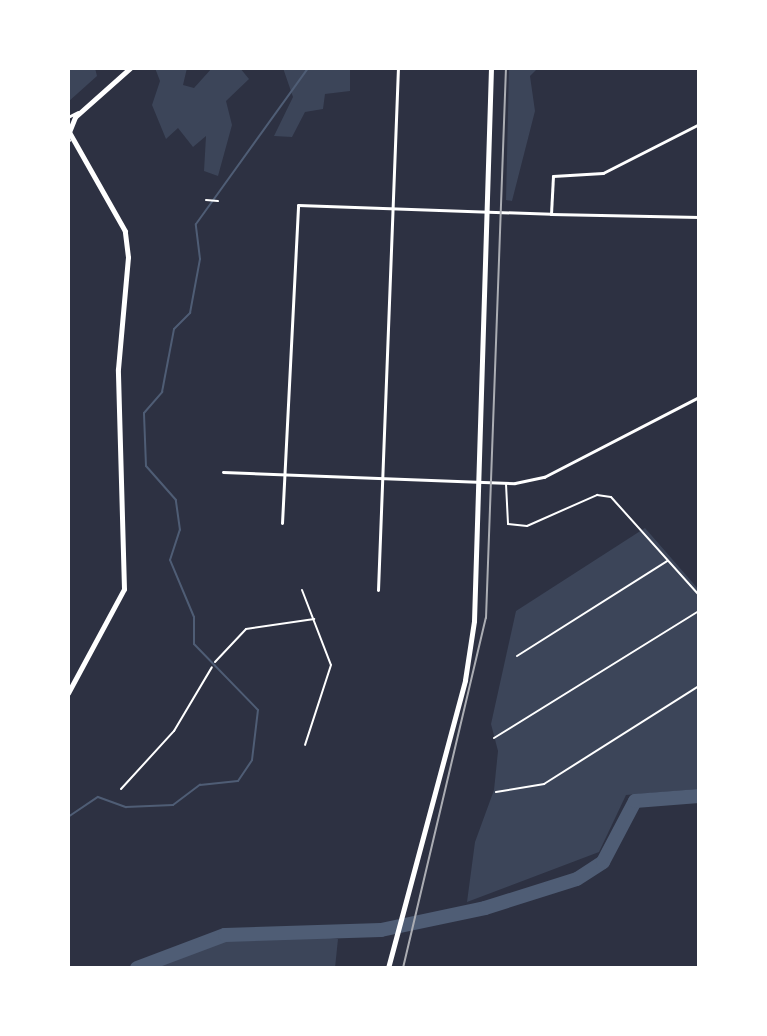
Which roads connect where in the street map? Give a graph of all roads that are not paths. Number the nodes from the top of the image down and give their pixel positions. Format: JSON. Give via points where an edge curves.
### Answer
{"nodes":[{"id":1,"x":130,"y":68,"type":"edge"},
{"id":2,"x":398,"y":68,"type":"edge"},
{"id":3,"x":491,"y":68,"type":"edge"},
{"id":4,"x":81,"y":111,"type":"junction"},
{"id":5,"x":68,"y":117,"type":"edge"},
{"id":6,"x":699,"y":124,"type":"edge"},
{"id":7,"x":68,"y":140,"type":"edge"},
{"id":8,"x":391,"y":207,"type":"junction"},
{"id":9,"x":486,"y":210,"type":"junction"},
{"id":10,"x":551,"y":214,"type":"junction"},
{"id":11,"x":699,"y":217,"type":"edge"},
{"id":12,"x":699,"y":397,"type":"edge"},
{"id":13,"x":284,"y":471,"type":"junction"},
{"id":14,"x":223,"y":472,"type":"dead end"},
{"id":15,"x":382,"y":476,"type":"junction"},
{"id":16,"x":477,"y":483,"type":"junction"},
{"id":17,"x":506,"y":484,"type":"junction"},
{"id":18,"x":282,"y":523,"type":"dead end"},
{"id":19,"x":667,"y":561,"type":"junction"},
{"id":20,"x":378,"y":590,"type":"dead end"},
{"id":21,"x":699,"y":595,"type":"edge"},
{"id":22,"x":699,"y":611,"type":"edge"},
{"id":23,"x":517,"y":656,"type":"dead end"},
{"id":24,"x":699,"y":686,"type":"edge"},
{"id":25,"x":68,"y":693,"type":"edge"},
{"id":26,"x":494,"y":738,"type":"dead end"},
{"id":27,"x":496,"y":792,"type":"dead end"},
{"id":28,"x":388,"y":968,"type":"edge"}],
"edges":[{"from":1,"to":4,"type":"main road"},
{"from":2,"to":8,"type":"street"},
{"from":3,"to":9,"type":"main road"},
{"from":4,"to":5,"type":"street"},
{"from":4,"to":7,"type":"main road"},
{"from":6,"to":10,"type":"street","via":[[603,173],[553,176]]},
{"from":7,"to":25,"type":"main road","via":[[118,218],[128,257],[118,369],[124,589]]},
{"from":8,"to":9,"type":"street"},
{"from":8,"to":13,"type":"street","via":[[296,209]]},
{"from":8,"to":15,"type":"street"},
{"from":9,"to":10,"type":"street"},
{"from":9,"to":16,"type":"main road"},
{"from":10,"to":11,"type":"street"},
{"from":12,"to":17,"type":"street","via":[[544,477]]},
{"from":13,"to":14,"type":"street"},
{"from":13,"to":15,"type":"street"},
{"from":13,"to":18,"type":"street"},
{"from":15,"to":16,"type":"street"},
{"from":15,"to":20,"type":"street"},
{"from":16,"to":17,"type":"street"},
{"from":16,"to":28,"type":"main road","via":[[465,680]]},
{"from":17,"to":19,"type":"lane","via":[[508,524],[527,526],[604,494]]},
{"from":19,"to":21,"type":"lane"},
{"from":19,"to":23,"type":"lane"},
{"from":22,"to":26,"type":"lane"},
{"from":24,"to":27,"type":"lane","via":[[544,784]]}]}
